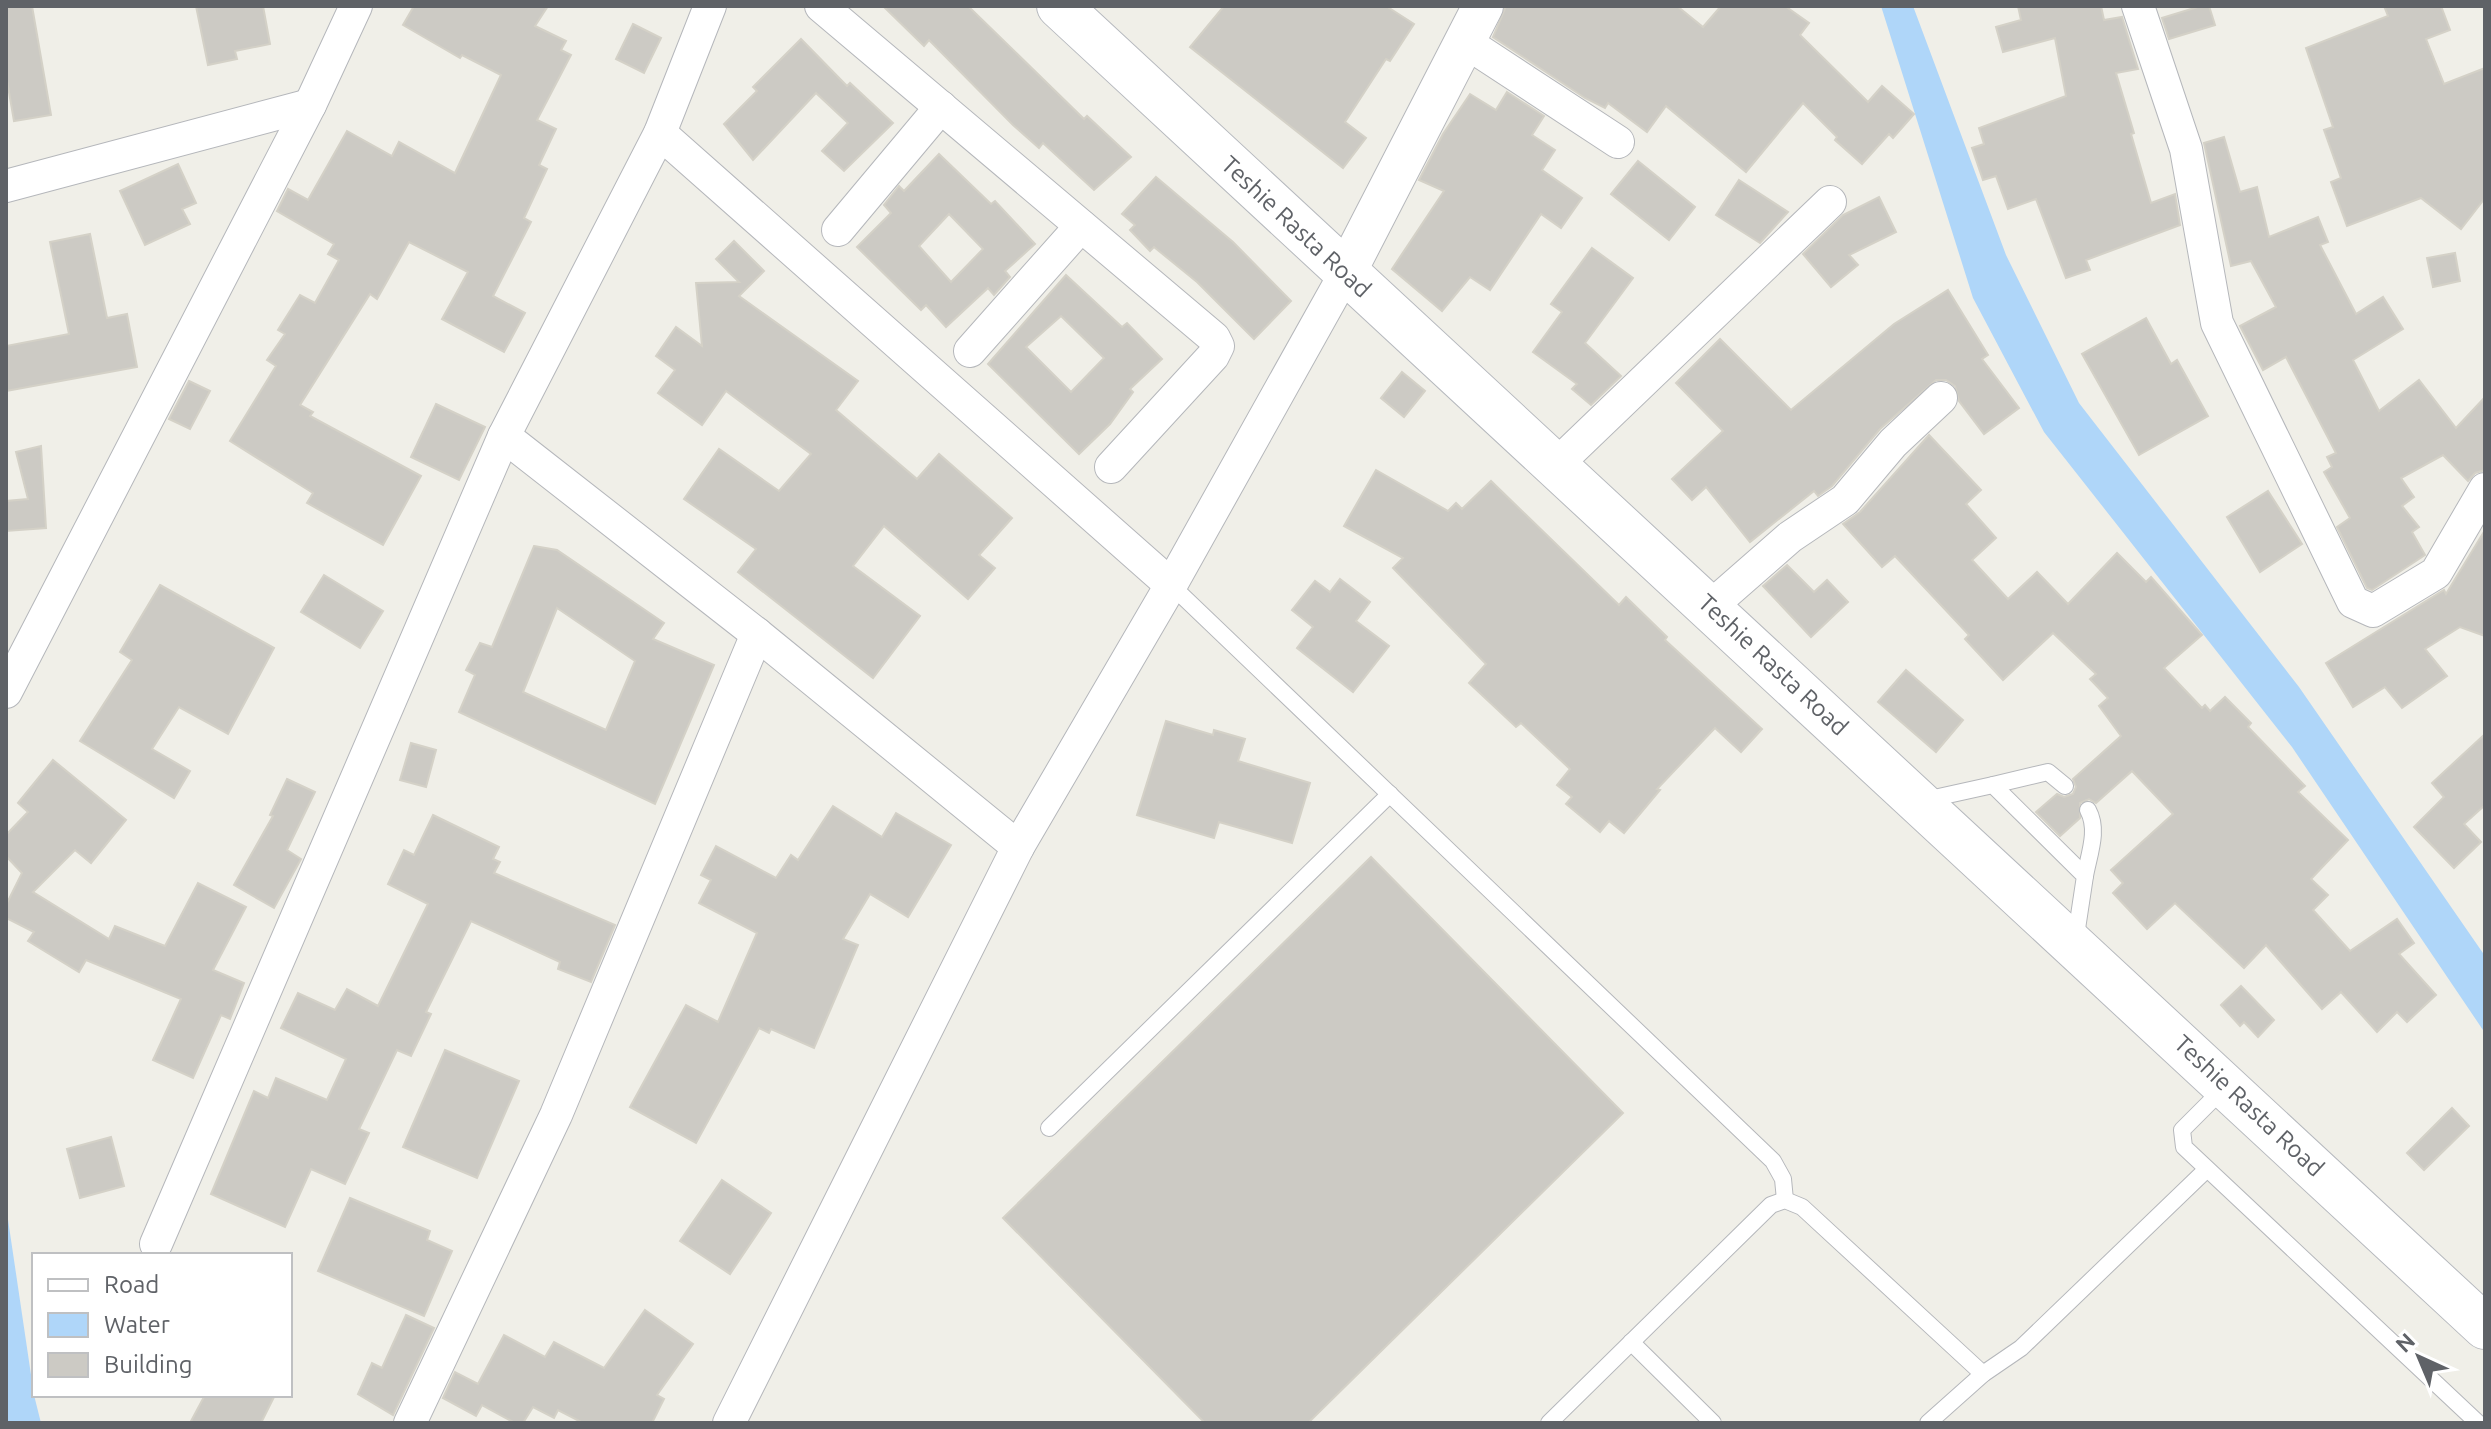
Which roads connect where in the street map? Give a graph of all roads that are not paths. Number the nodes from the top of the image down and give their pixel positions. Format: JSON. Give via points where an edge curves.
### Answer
{"nodes":[{"id":1,"x":356,"y":6,"type":"edge"},
{"id":2,"x":710,"y":6,"type":"edge"},
{"id":3,"x":821,"y":6,"type":"edge"},
{"id":4,"x":1059,"y":6,"type":"edge"},
{"id":5,"x":1483,"y":6,"type":"edge"},
{"id":6,"x":2138,"y":6,"type":"edge"},
{"id":7,"x":1467,"y":43,"type":"junction"},
{"id":8,"x":310,"y":105,"type":"junction"},
{"id":9,"x":941,"y":107,"type":"junction"},
{"id":10,"x":660,"y":133,"type":"junction"},
{"id":11,"x":1618,"y":142,"type":"dead end"},
{"id":12,"x":6,"y":186,"type":"edge"},
{"id":13,"x":1830,"y":202,"type":"dead end"},
{"id":14,"x":1081,"y":226,"type":"junction"},
{"id":15,"x":838,"y":230,"type":"dead end"},
{"id":16,"x":1346,"y":272,"type":"junction"},
{"id":17,"x":970,"y":351,"type":"dead end"},
{"id":18,"x":1941,"y":398,"type":"dead end"},
{"id":19,"x":504,"y":436,"type":"junction"},
{"id":20,"x":1555,"y":466,"type":"junction"},
{"id":21,"x":1111,"y":467,"type":"dead end"},
{"id":22,"x":2485,"y":489,"type":"edge"},
{"id":23,"x":1171,"y":585,"type":"junction"},
{"id":24,"x":1710,"y":607,"type":"junction"},
{"id":25,"x":757,"y":634,"type":"junction"},
{"id":26,"x":6,"y":692,"type":"edge"},
{"id":27,"x":1993,"y":785,"type":"junction"},
{"id":28,"x":2065,"y":786,"type":"dead end"},
{"id":29,"x":1390,"y":794,"type":"junction"},
{"id":30,"x":1920,"y":801,"type":"junction"},
{"id":31,"x":2088,"y":810,"type":"dead end"},
{"id":32,"x":1018,"y":847,"type":"junction"},
{"id":33,"x":2085,"y":876,"type":"junction"},
{"id":34,"x":2075,"y":943,"type":"junction"},
{"id":35,"x":2227,"y":1085,"type":"junction"},
{"id":36,"x":1049,"y":1128,"type":"dead end"},
{"id":37,"x":2206,"y":1170,"type":"junction"},
{"id":38,"x":1785,"y":1200,"type":"junction"},
{"id":39,"x":156,"y":1244,"type":"dead end"},
{"id":40,"x":2485,"y":1327,"type":"edge"},
{"id":41,"x":1631,"y":1342,"type":"junction"},
{"id":42,"x":1983,"y":1374,"type":"junction"},
{"id":43,"x":410,"y":1423,"type":"edge"},
{"id":44,"x":729,"y":1423,"type":"edge"},
{"id":45,"x":1549,"y":1423,"type":"edge"},
{"id":46,"x":1713,"y":1423,"type":"edge"},
{"id":47,"x":1928,"y":1423,"type":"edge"},
{"id":48,"x":2478,"y":1423,"type":"edge"}],
"edges":[{"from":1,"to":8,"type":"street"},
{"from":2,"to":10,"type":"street"},
{"from":3,"to":9,"type":"street"},
{"from":4,"to":16,"type":"main road","name":"Teshie Rasta Road"},
{"from":5,"to":7,"type":"street"},
{"from":6,"to":22,"type":"street","via":[[2186,149],[2217,323],[2353,602],[2373,611],[2436,573]]},
{"from":7,"to":11,"type":"street"},
{"from":7,"to":16,"type":"street"},
{"from":8,"to":12,"type":"street"},
{"from":8,"to":26,"type":"street"},
{"from":9,"to":14,"type":"street"},
{"from":9,"to":15,"type":"street"},
{"from":10,"to":19,"type":"street"},
{"from":10,"to":23,"type":"street"},
{"from":13,"to":20,"type":"street"},
{"from":14,"to":17,"type":"street"},
{"from":14,"to":21,"type":"street","via":[[1218,346]]},
{"from":16,"to":20,"type":"main road","name":"Teshie Rasta Road"},
{"from":16,"to":23,"type":"street"},
{"from":18,"to":24,"type":"street","via":[[1893,443],[1845,500],[1790,537]]},
{"from":19,"to":25,"type":"street"},
{"from":19,"to":39,"type":"street"},
{"from":20,"to":24,"type":"main road","name":"Teshie Rasta Road"},
{"from":23,"to":29,"type":"lane"},
{"from":23,"to":32,"type":"street"},
{"from":24,"to":30,"type":"main road","name":"Teshie Rasta Road"},
{"from":25,"to":32,"type":"street"},
{"from":25,"to":43,"type":"street","via":[[556,1115]]},
{"from":27,"to":28,"type":"lane","via":[[2048,772]]},
{"from":27,"to":30,"type":"lane"},
{"from":27,"to":33,"type":"lane"},
{"from":29,"to":36,"type":"lane"},
{"from":29,"to":38,"type":"lane","via":[[1773,1161],[1783,1179]]},
{"from":30,"to":34,"type":"main road","name":"Teshie Rasta Road"},
{"from":31,"to":33,"type":"lane","via":[[2094,832]]},
{"from":32,"to":44,"type":"street"},
{"from":33,"to":34,"type":"lane"},
{"from":34,"to":35,"type":"main road","name":"Teshie Rasta Road"},
{"from":35,"to":37,"type":"lane","via":[[2182,1130],[2184,1147]]},
{"from":35,"to":40,"type":"main road","name":"Teshie Rasta Road"},
{"from":37,"to":42,"type":"lane","via":[[2021,1348]]},
{"from":37,"to":48,"type":"lane"},
{"from":38,"to":41,"type":"lane","via":[[1771,1205]]},
{"from":38,"to":42,"type":"lane","via":[[1802,1207]]},
{"from":41,"to":45,"type":"lane"},
{"from":41,"to":46,"type":"lane"},
{"from":42,"to":47,"type":"lane"}]}
